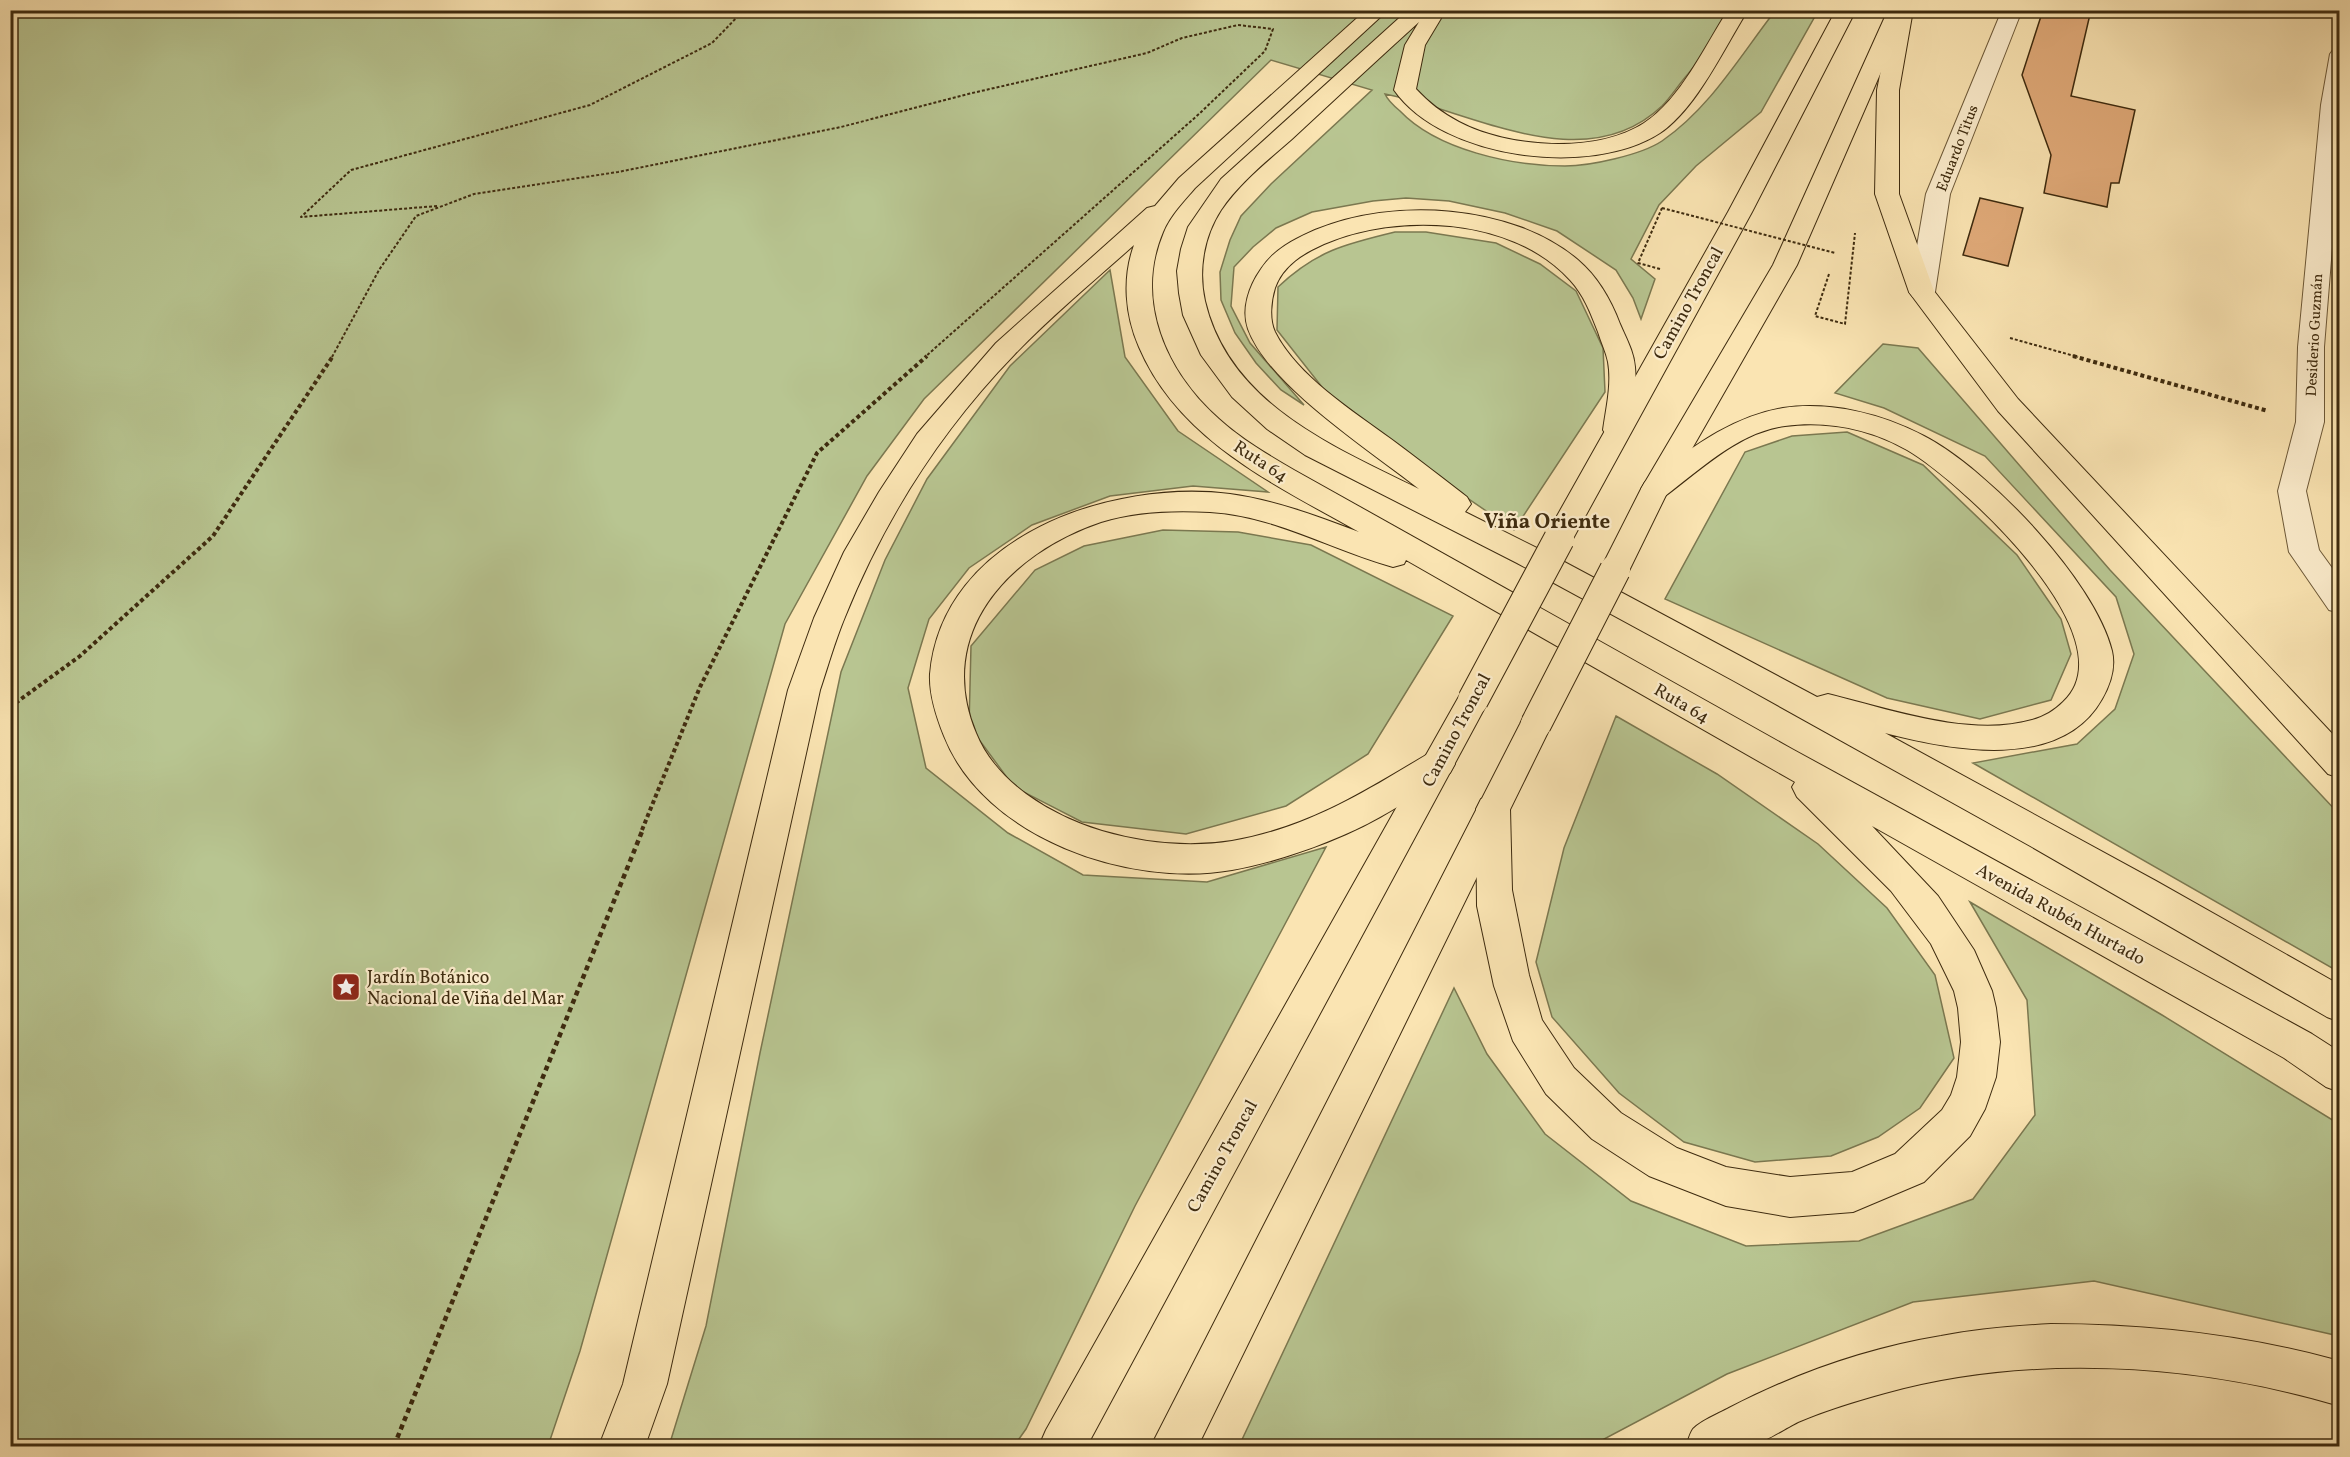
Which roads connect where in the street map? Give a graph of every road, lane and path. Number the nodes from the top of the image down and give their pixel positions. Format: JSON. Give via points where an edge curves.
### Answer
{"nodes":[{"id":1,"x":744,"y":10,"type":"edge"},
{"id":2,"x":1378,"y":10,"type":"edge"},
{"id":3,"x":1420,"y":10,"type":"edge"},
{"id":4,"x":1436,"y":10,"type":"edge"},
{"id":5,"x":1738,"y":10,"type":"edge"},
{"id":6,"x":1846,"y":10,"type":"edge"},
{"id":7,"x":1898,"y":10,"type":"edge"},
{"id":8,"x":1903,"y":10,"type":"edge"},
{"id":9,"x":2012,"y":10,"type":"edge"},
{"id":10,"x":2340,"y":54,"type":"edge"},
{"id":11,"x":1187,"y":183,"type":"junction"},
{"id":12,"x":444,"y":206,"type":"junction"},
{"id":13,"x":1691,"y":212,"type":"dead end"},
{"id":14,"x":1686,"y":222,"type":"dead end"},
{"id":15,"x":1856,"y":226,"type":"dead end"},
{"id":16,"x":1835,"y":253,"type":"dead end"},
{"id":17,"x":1665,"y":260,"type":"dead end"},
{"id":18,"x":1832,"y":264,"type":"dead end"},
{"id":19,"x":1922,"y":292,"type":"junction"},
{"id":20,"x":1940,"y":316,"type":"junction"},
{"id":21,"x":2310,"y":422,"type":"junction"},
{"id":22,"x":1617,"y":430,"type":"junction"},
{"id":23,"x":1655,"y":489,"type":"junction"},
{"id":24,"x":1511,"y":546,"type":"junction"},
{"id":25,"x":1490,"y":593,"type":"junction"},
{"id":26,"x":2340,"y":602,"type":"edge"},
{"id":27,"x":1786,"y":695,"type":"junction"},
{"id":28,"x":10,"y":707,"type":"edge"},
{"id":29,"x":1780,"y":759,"type":"junction"},
{"id":30,"x":1438,"y":764,"type":"junction"},
{"id":31,"x":2340,"y":765,"type":"edge"},
{"id":32,"x":1493,"y":809,"type":"junction"},
{"id":33,"x":2340,"y":1005,"type":"edge"},
{"id":34,"x":2340,"y":1074,"type":"edge"},
{"id":35,"x":2340,"y":1384,"type":"edge"},
{"id":36,"x":394,"y":1446,"type":"edge"},
{"id":37,"x":622,"y":1446,"type":"edge"},
{"id":38,"x":1062,"y":1446,"type":"edge"},
{"id":39,"x":1174,"y":1446,"type":"edge"},
{"id":40,"x":1709,"y":1446,"type":"edge"}],
"edges":[{"from":1,"to":12,"type":"path","via":[[712,43],[590,105],[351,170],[301,217]]},
{"from":2,"to":11,"type":"main road","name":"Ruta 64"},
{"from":3,"to":24,"type":"main road","via":[[1229,184],[1212,206],[1191,254],[1193,308],[1219,363],[1268,417],[1341,464]]},
{"from":4,"to":5,"type":"main road","via":[[1415,45],[1405,90],[1413,102],[1443,124],[1478,138],[1511,146],[1564,150],[1613,144],[1650,129],[1663,119],[1694,82]]},
{"from":6,"to":22,"type":"main road","name":"Camino Troncal","via":[[1740,212]]},
{"from":7,"to":23,"type":"main road","via":[[1785,265]]},
{"from":8,"to":19,"type":"main road","via":[[1888,90],[1887,194]]},
{"from":9,"to":19,"type":"street","name":"Eduardo Titus","via":[[1938,194]]},
{"from":10,"to":21,"type":"street","name":"Desiderio Guzmán","via":[[2311,347]]},
{"from":11,"to":25,"type":"main road","name":"Ruta 64","via":[[1152,229],[1137,281],[1138,309],[1146,338],[1181,396],[1243,452]]},
{"from":11,"to":37,"type":"main road","via":[[1005,349],[965,393],[927,440],[893,492],[833,609],[804,690],[645,1384]]},
{"from":12,"to":28,"type":"path","via":[[416,216],[379,270],[334,355],[213,536],[80,656]]},
{"from":12,"to":36,"type":"path","via":[[474,194],[618,172],[841,127],[1147,53],[1182,38],[1238,25],[1273,29],[1265,51],[1199,114],[817,453],[700,687]]},
{"from":13,"to":14,"type":"path","bridge":true},
{"from":15,"to":18,"type":"path","via":[[1845,324],[1815,316]]},
{"from":16,"to":17,"type":"path","bridge":true,"via":[[1662,208],[1638,263],[1660,270]]},
{"from":19,"to":20,"type":"main road"},
{"from":20,"to":21,"type":"path"},
{"from":20,"to":31,"type":"main road","via":[[2008,405]]},
{"from":21,"to":26,"type":"street","name":"Desiderio Guzmán","via":[[2292,490],[2304,552]]},
{"from":22,"to":24,"type":"main road","via":[[1622,365],[1602,309],[1579,275],[1540,246],[1515,235],[1459,221],[1401,218],[1344,226],[1297,247],[1279,261],[1266,278],[1258,314],[1263,334],[1288,367],[1317,398]]},
{"from":22,"to":30,"type":"main road","name":"Camino Troncal","bridge":true},
{"from":23,"to":27,"type":"main road","via":[[1728,437],[1763,421],[1832,417],[1890,431],[1940,458],[2021,532],[2064,587],[2088,628],[2096,652],[2096,675],[2089,696],[2073,714],[2055,725],[2014,736],[1946,733]]},
{"from":23,"to":32,"type":"main road","bridge":true},
{"from":24,"to":27,"type":"main road"},
{"from":25,"to":29,"type":"main road","name":"Ruta 64"},
{"from":25,"to":30,"type":"main road","via":[[1267,511],[1190,501],[1151,503],[1077,520],[1013,555],[967,605],[953,634],[945,665],[946,697],[955,730],[971,760],[996,789],[1027,813],[1065,834],[1108,848],[1178,857],[1249,852],[1346,819]]},
{"from":27,"to":33,"type":"main road"},
{"from":29,"to":32,"type":"main road","via":[[1908,885],[1959,955],[1974,994],[1981,1034],[1978,1072],[1966,1109],[1943,1140],[1913,1167],[1874,1186],[1827,1196],[1776,1196],[1713,1183],[1672,1168],[1626,1142],[1584,1108],[1552,1071],[1528,1030],[1513,989],[1495,902]]},
{"from":29,"to":34,"type":"main road","name":"Avenida Rubén Hurtado","via":[[2288,1040]]},
{"from":30,"to":38,"type":"main road","name":"Camino Troncal"},
{"from":32,"to":39,"type":"main road"},
{"from":35,"to":40,"type":"main road","via":[[2226,1357],[2132,1346],[2042,1345],[1956,1353],[1873,1372],[1793,1400]]}]}
